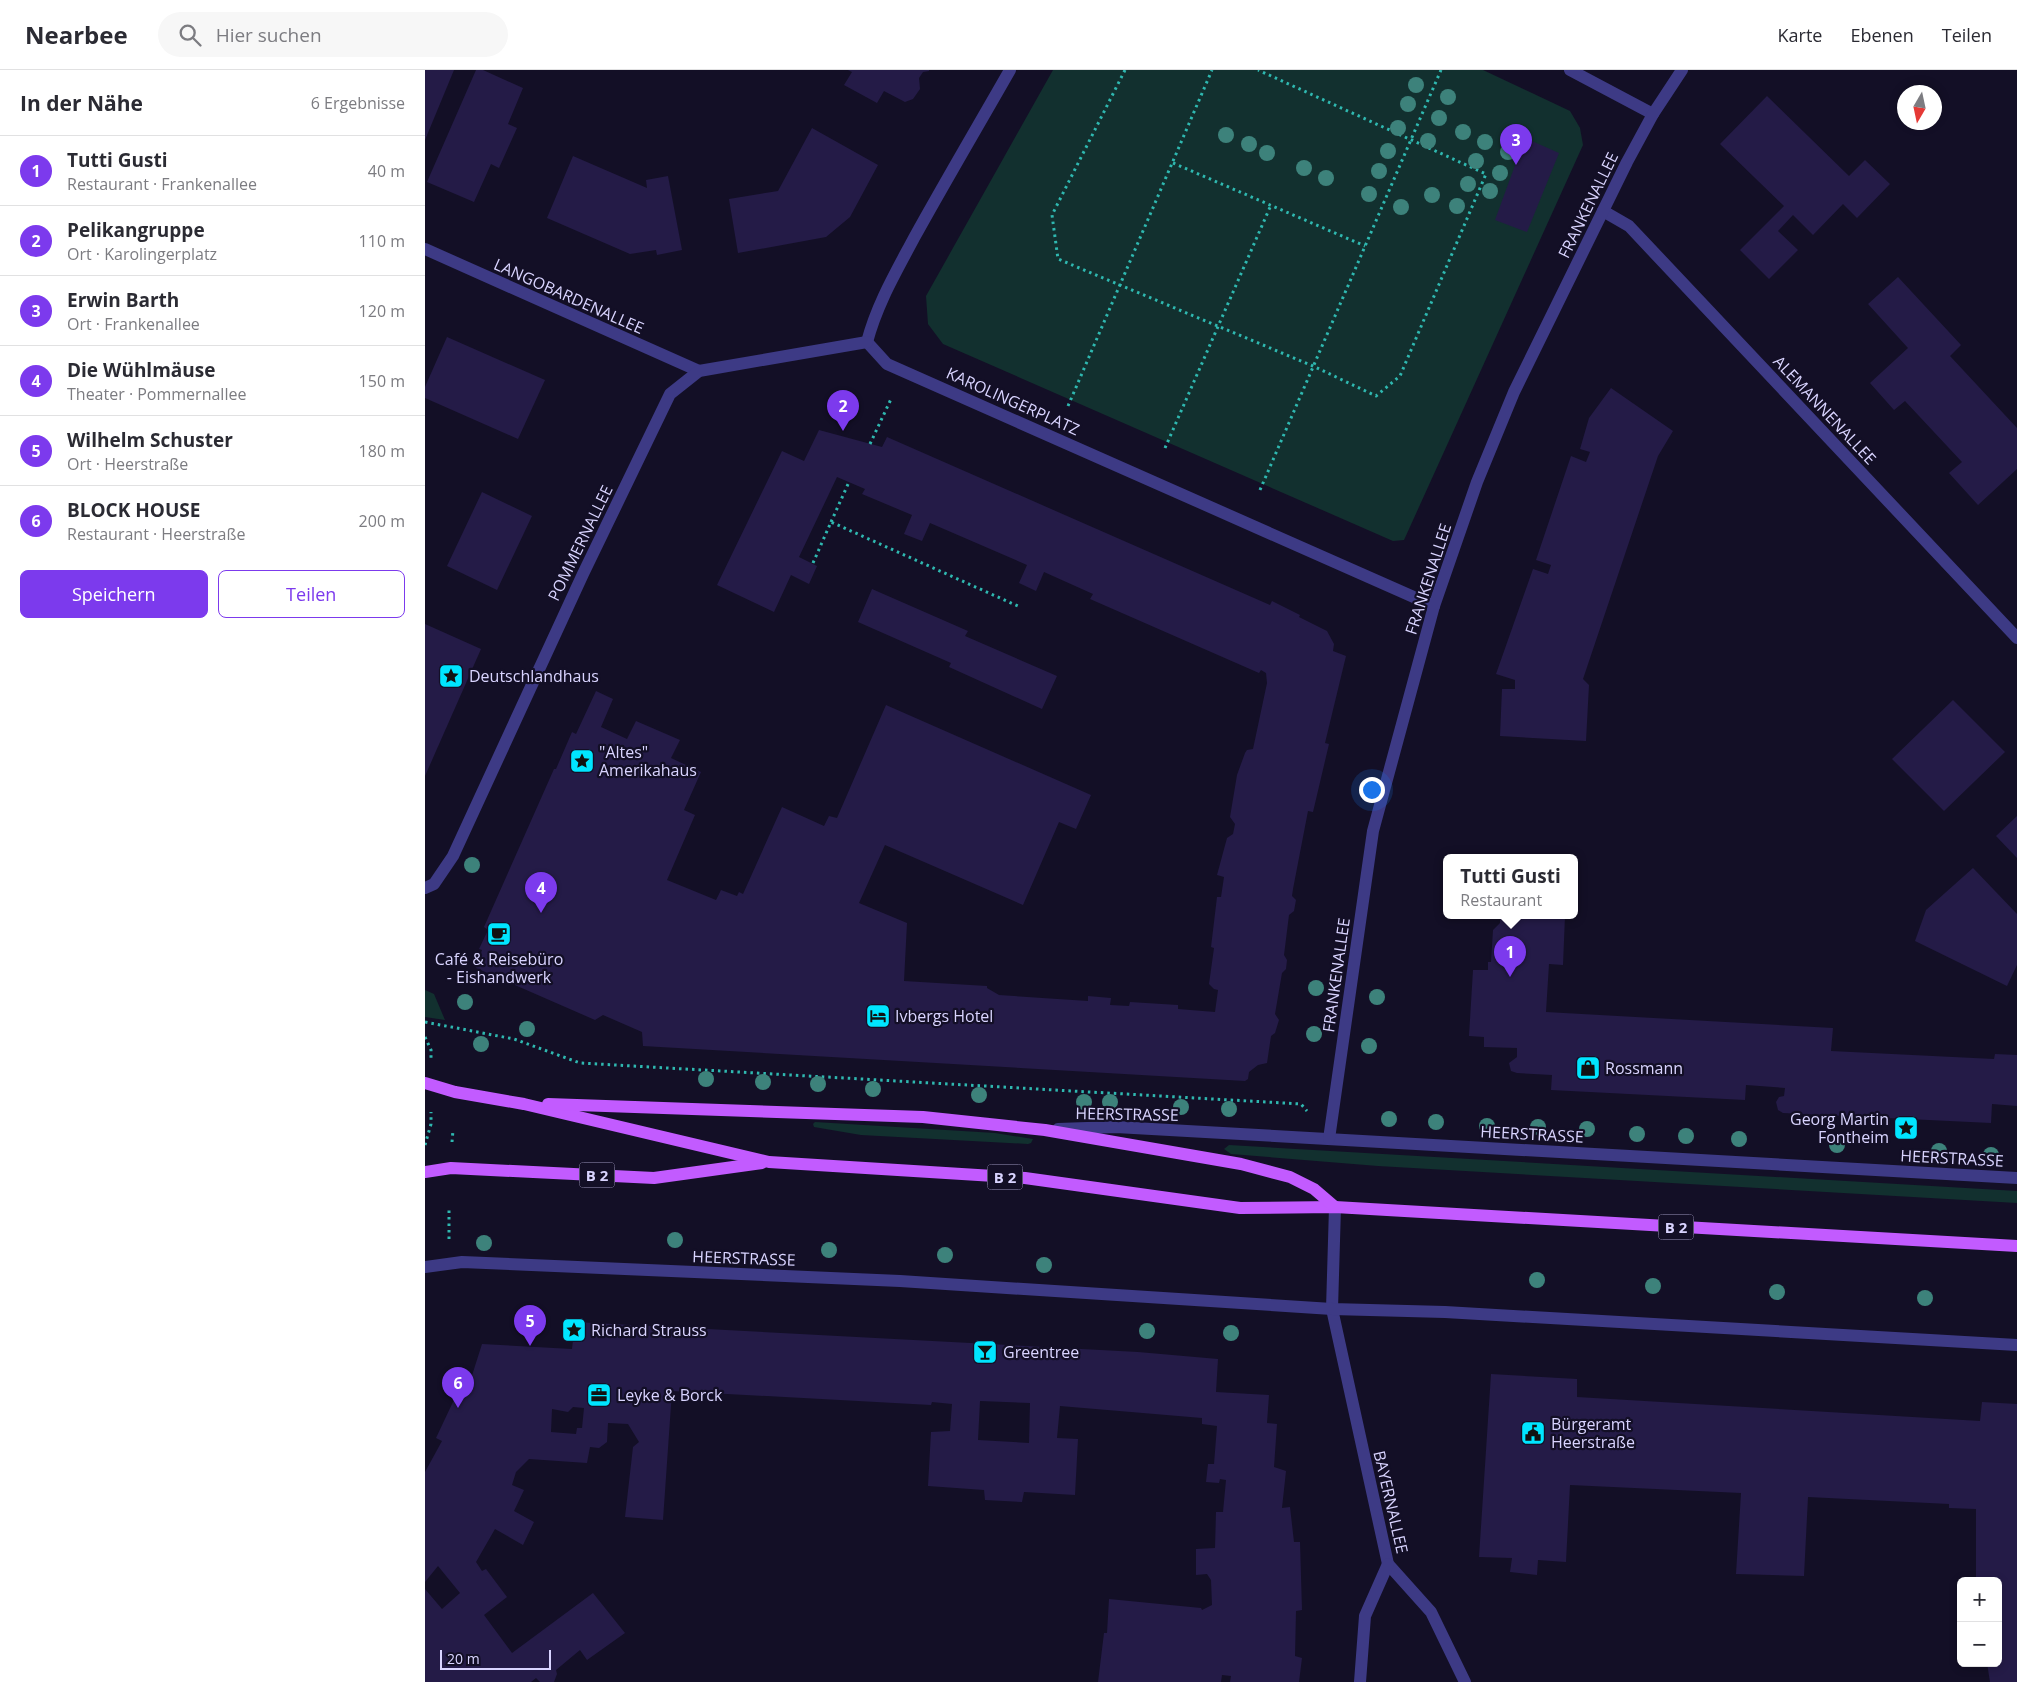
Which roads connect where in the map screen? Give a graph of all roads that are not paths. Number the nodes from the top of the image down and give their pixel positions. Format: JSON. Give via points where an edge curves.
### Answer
{"nodes":[{"id":1,"x":1010,"y":70,"type":"edge"},
{"id":2,"x":1571,"y":70,"type":"edge"},
{"id":3,"x":1682,"y":70,"type":"edge"},
{"id":4,"x":1653,"y":114,"type":"junction"},
{"id":5,"x":1603,"y":211,"type":"junction"},
{"id":6,"x":425,"y":249,"type":"edge"},
{"id":7,"x":867,"y":342,"type":"junction"},
{"id":8,"x":699,"y":371,"type":"junction"},
{"id":9,"x":1434,"y":606,"type":"junction"},
{"id":10,"x":2017,"y":638,"type":"edge"},
{"id":11,"x":425,"y":888,"type":"edge"},
{"id":12,"x":425,"y":1083,"type":"edge"},
{"id":13,"x":524,"y":1104,"type":"junction"},
{"id":14,"x":1045,"y":1130,"type":"junction"},
{"id":15,"x":1329,"y":1139,"type":"junction"},
{"id":16,"x":769,"y":1162,"type":"junction"},
{"id":17,"x":425,"y":1172,"type":"edge"},
{"id":18,"x":2017,"y":1178,"type":"edge"},
{"id":19,"x":1335,"y":1207,"type":"junction"},
{"id":20,"x":2017,"y":1246,"type":"edge"},
{"id":21,"x":425,"y":1267,"type":"edge"},
{"id":22,"x":1332,"y":1309,"type":"junction"},
{"id":23,"x":2017,"y":1345,"type":"edge"},
{"id":24,"x":1388,"y":1564,"type":"junction"},
{"id":25,"x":1360,"y":1682,"type":"edge"},
{"id":26,"x":1465,"y":1682,"type":"edge"}],
"edges":[{"from":1,"to":7,"type":"street","via":[[890,283],[874,314]]},
{"from":2,"to":4,"type":"street"},
{"from":3,"to":4,"type":"street","name":"FRANKENALLEE"},
{"from":4,"to":5,"type":"street","name":"FRANKENALLEE"},
{"from":5,"to":9,"type":"street","name":"FRANKENALLEE","via":[[1514,392],[1477,482]]},
{"from":5,"to":10,"type":"street","name":"ALEMANNENALLEE","via":[[1629,226]]},
{"from":6,"to":8,"type":"street","name":"LANGOBARDENALLEE"},
{"from":7,"to":8,"type":"street","name":"POMMERNALLEE"},
{"from":7,"to":9,"type":"street","name":"KAROLINGERPLATZ","via":[[887,364]]},
{"from":8,"to":11,"type":"street","name":"POMMERNALLEE","via":[[670,394],[453,856],[434,884]]},
{"from":9,"to":15,"type":"street","name":"FRANKENALLEE","via":[[1373,831]]},
{"from":12,"to":13,"type":"main road","name":"HEERSTRASSE","number":"B 2","via":[[455,1092]]},
{"from":13,"to":14,"type":"main road","name":"HEERSTRASSE","number":"B 2","via":[[923,1118]]},
{"from":13,"to":16,"type":"main road","name":"HEERSTRASSE","number":"B 2"},
{"from":14,"to":15,"type":"street","name":"HEERSTRASSE","via":[[1116,1127]]},
{"from":14,"to":19,"type":"main road","name":"HEERSTRASSE","number":"B 2","via":[[1241,1164],[1290,1177],[1314,1189]]},
{"from":15,"to":18,"type":"street","name":"HEERSTRASSE"},
{"from":16,"to":17,"type":"main road","name":"HEERSTRASSE","number":"B 2","via":[[654,1178],[451,1168]]},
{"from":16,"to":19,"type":"main road","name":"HEERSTRASSE","number":"B 2","via":[[1025,1178],[1240,1208]]},
{"from":19,"to":20,"type":"main road","name":"HEERSTRASSE","number":"B 2"},
{"from":19,"to":22,"type":"street"},
{"from":21,"to":22,"type":"street","name":"HEERSTRASSE","via":[[462,1262],[890,1280]]},
{"from":22,"to":23,"type":"street","name":"HEERSTRASSE","via":[[1455,1312]]},
{"from":22,"to":24,"type":"street","name":"BAYERNALLEE"},
{"from":24,"to":25,"type":"street","via":[[1365,1616]]},
{"from":24,"to":26,"type":"street","name":"BAYERNALLEE","via":[[1431,1612]]}]}
